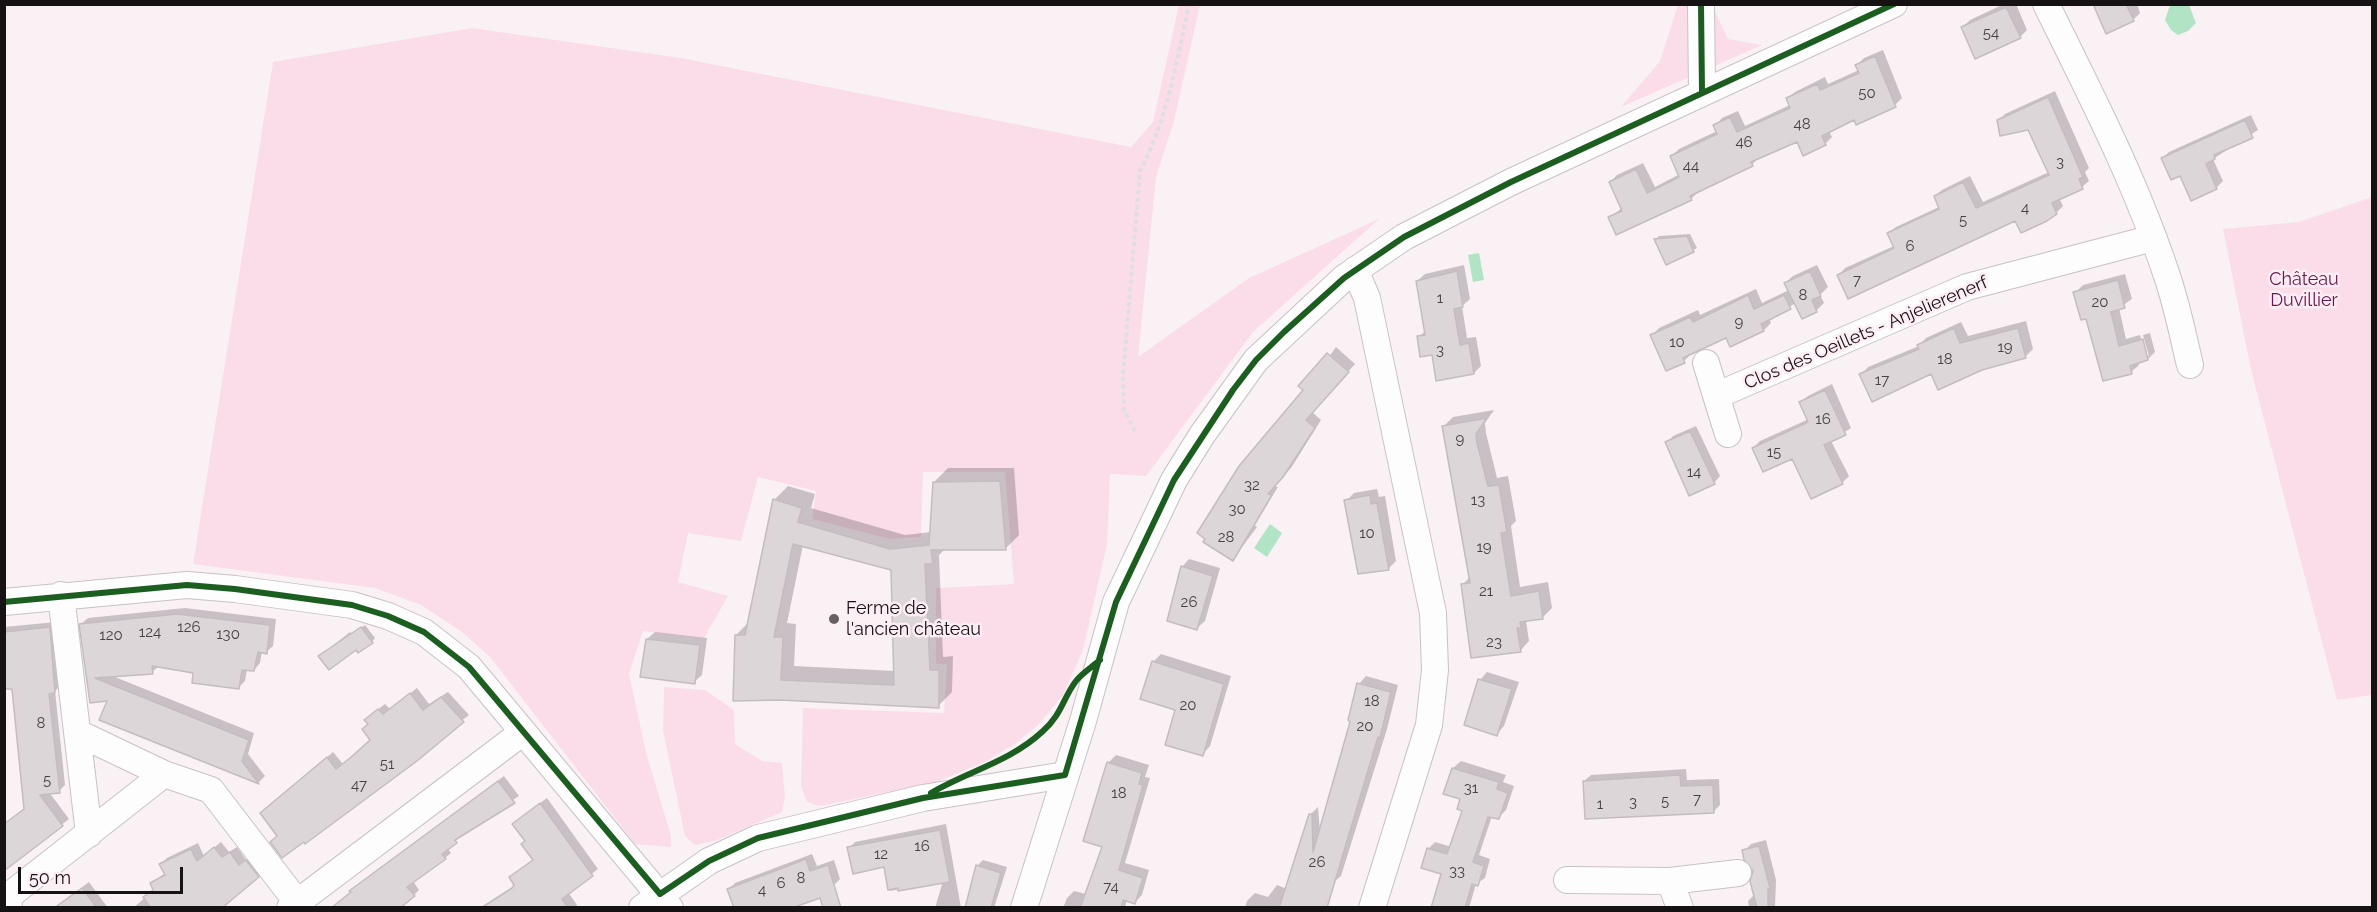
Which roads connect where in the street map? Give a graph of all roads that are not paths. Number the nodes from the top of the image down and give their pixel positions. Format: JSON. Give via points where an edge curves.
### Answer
{"nodes":[{"id":1,"x":1701,"y":4,"type":"edge"},
{"id":2,"x":1894,"y":4,"type":"edge"},
{"id":3,"x":2046,"y":4,"type":"edge"},
{"id":4,"x":1702,"y":92,"type":"junction"},
{"id":5,"x":2153,"y":238,"type":"junction"},
{"id":6,"x":1355,"y":270,"type":"junction"},
{"id":7,"x":1706,"y":363,"type":"dead end"},
{"id":8,"x":2190,"y":365,"type":"dead end"},
{"id":9,"x":1718,"y":395,"type":"junction"},
{"id":10,"x":1728,"y":434,"type":"dead end"},
{"id":11,"x":61,"y":595,"type":"junction"},
{"id":12,"x":4,"y":602,"type":"edge"},
{"id":13,"x":523,"y":732,"type":"junction"},
{"id":14,"x":78,"y":733,"type":"junction"},
{"id":15,"x":164,"y":774,"type":"junction"},
{"id":16,"x":1065,"y":775,"type":"junction"},
{"id":17,"x":89,"y":834,"type":"junction"},
{"id":18,"x":1738,"y":873,"type":"dead end"},
{"id":19,"x":1567,"y":880,"type":"dead end"},
{"id":20,"x":1670,"y":881,"type":"junction"},
{"id":21,"x":657,"y":903,"type":"edge"},
{"id":22,"x":293,"y":904,"type":"edge"},
{"id":23,"x":9,"y":908,"type":"edge"},
{"id":24,"x":1024,"y":908,"type":"edge"},
{"id":25,"x":1372,"y":908,"type":"edge"},
{"id":26,"x":1680,"y":908,"type":"edge"}],
"edges":[{"from":1,"to":4,"type":"street"},
{"from":2,"to":4,"type":"street"},
{"from":3,"to":5,"type":"street","via":[[2101,116]]},
{"from":4,"to":6,"type":"street","via":[[1413,232]]},
{"from":5,"to":8,"type":"street","via":[[2168,278]]},
{"from":5,"to":9,"type":"street","name":"Clos des Oeillets - Anjelierenerf","via":[[1967,286]]},
{"from":6,"to":16,"type":"street","via":[[1256,360],[1174,480],[1116,602]]},
{"from":6,"to":25,"type":"street","via":[[1367,298],[1433,613],[1435,670],[1429,725]]},
{"from":7,"to":9,"type":"street"},
{"from":9,"to":10,"type":"street"},
{"from":11,"to":12,"type":"street"},
{"from":11,"to":13,"type":"street","via":[[197,586],[352,605],[388,615],[424,632],[469,667]]},
{"from":11,"to":14,"type":"street"},
{"from":13,"to":21,"type":"street"},
{"from":13,"to":22,"type":"street"},
{"from":14,"to":15,"type":"street"},
{"from":14,"to":17,"type":"street"},
{"from":15,"to":17,"type":"street"},
{"from":15,"to":22,"type":"street","via":[[211,790]]},
{"from":16,"to":21,"type":"street","via":[[923,798],[758,838],[709,861]]},
{"from":16,"to":24,"type":"street"},
{"from":17,"to":23,"type":"street","via":[[15,891],[8,898]]},
{"from":18,"to":20,"type":"street"},
{"from":19,"to":20,"type":"street"},
{"from":20,"to":26,"type":"street"}]}
